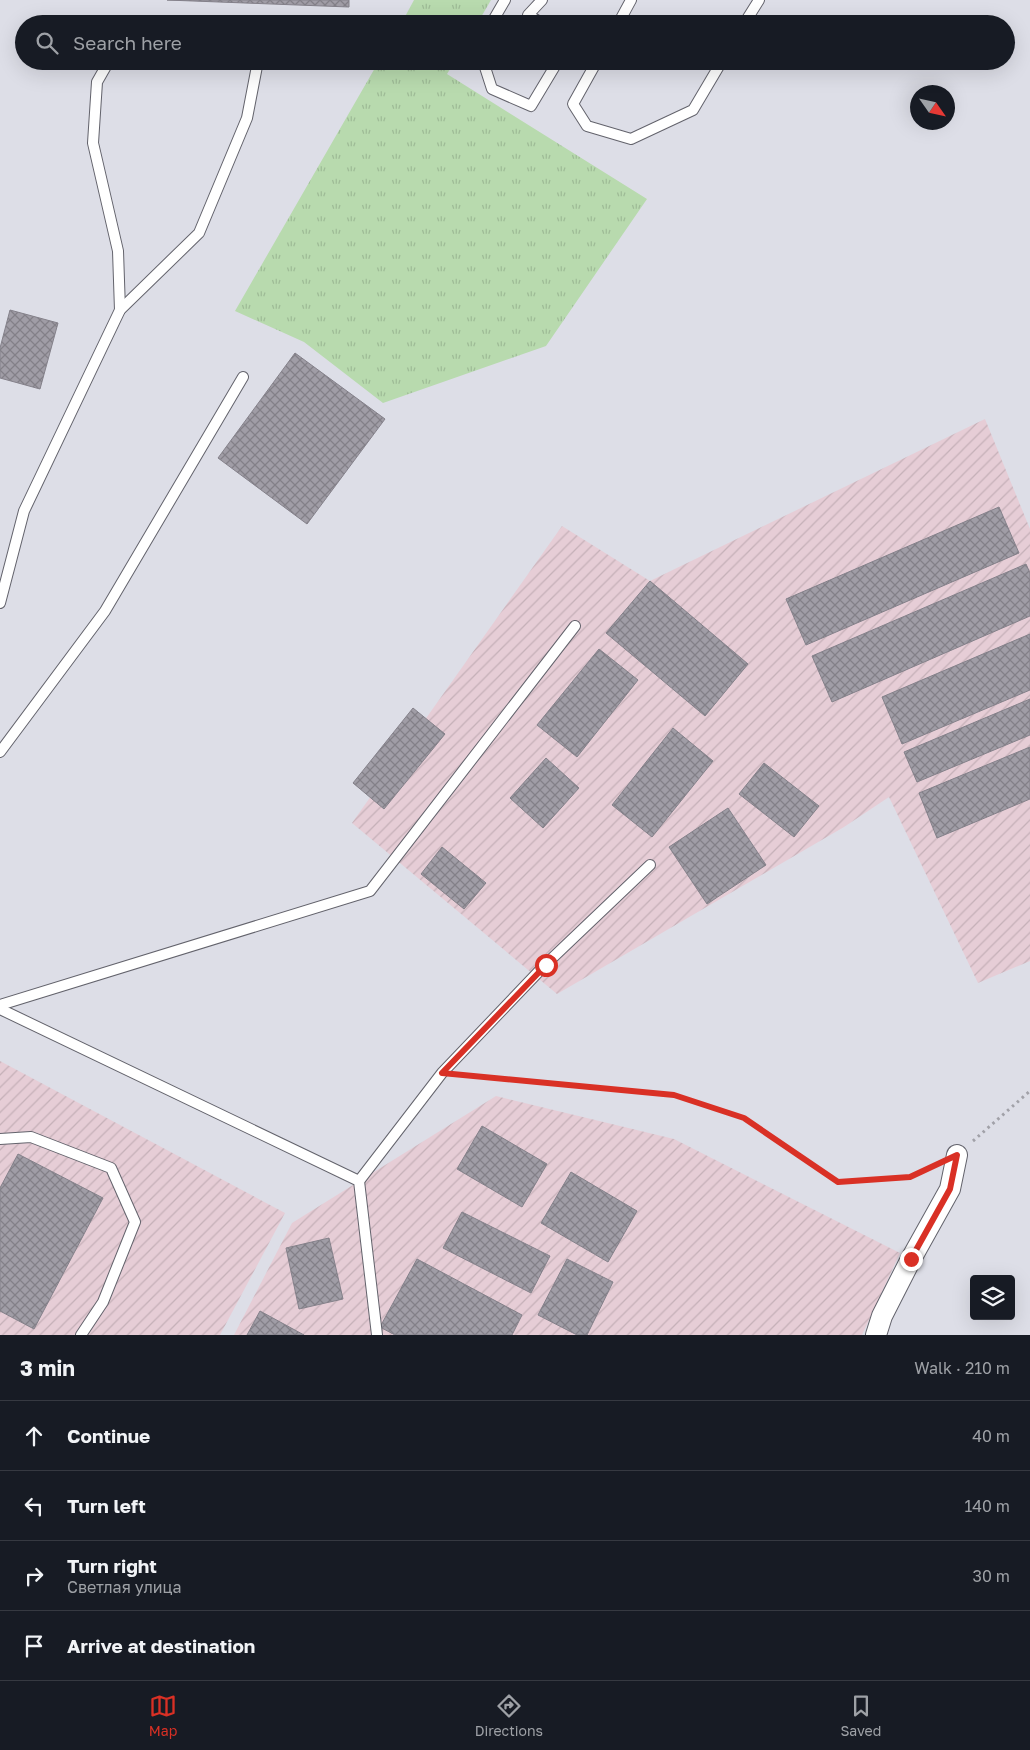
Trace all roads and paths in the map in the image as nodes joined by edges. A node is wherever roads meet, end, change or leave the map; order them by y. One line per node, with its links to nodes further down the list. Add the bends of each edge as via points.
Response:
1 (505, 0): 5 (lane)
2 (542, 0): 6 (lane)
3 (631, 0): 7 (lane)
4 (758, 0): 8 (lane)
5 (496, 15)
6 (528, 15)
7 (623, 15)
8 (749, 15)
9 (104, 70): 15 (lane, via 97,82 93,144 118,251)
10 (256, 70): 15 (lane, via 247,118 199,233)
11 (486, 70): 12 (lane, via 492,89 531,106)
12 (553, 70)
13 (592, 70): 14 (lane, via 573,104 586,126 631,139 693,110)
14 (717, 70)
15 (120, 310): 17 (lane, via 24,511)
16 (242, 377): 19 (lane, via 105,611)
17 (0, 603)
18 (575, 626): 21 (lane, via 370,891)
19 (0, 752)
20 (650, 865): 23 (lane, via 546,965)
21 (0, 1005)
22 (0, 1008): 27 (lane)
23 (442, 1073): 26 (path, via 674,1095 744,1118 838,1182 910,1177); 27 (lane)
24 (1030, 1091): 26 (path)
25 (0, 1139): 28 (lane, via 31,1137 111,1168 135,1222 103,1302)
26 (957, 1155): 30 (street, via 950,1189 882,1316)
27 (359, 1181): 29 (lane)
28 (81, 1335)
29 (377, 1335)
30 (876, 1335)

